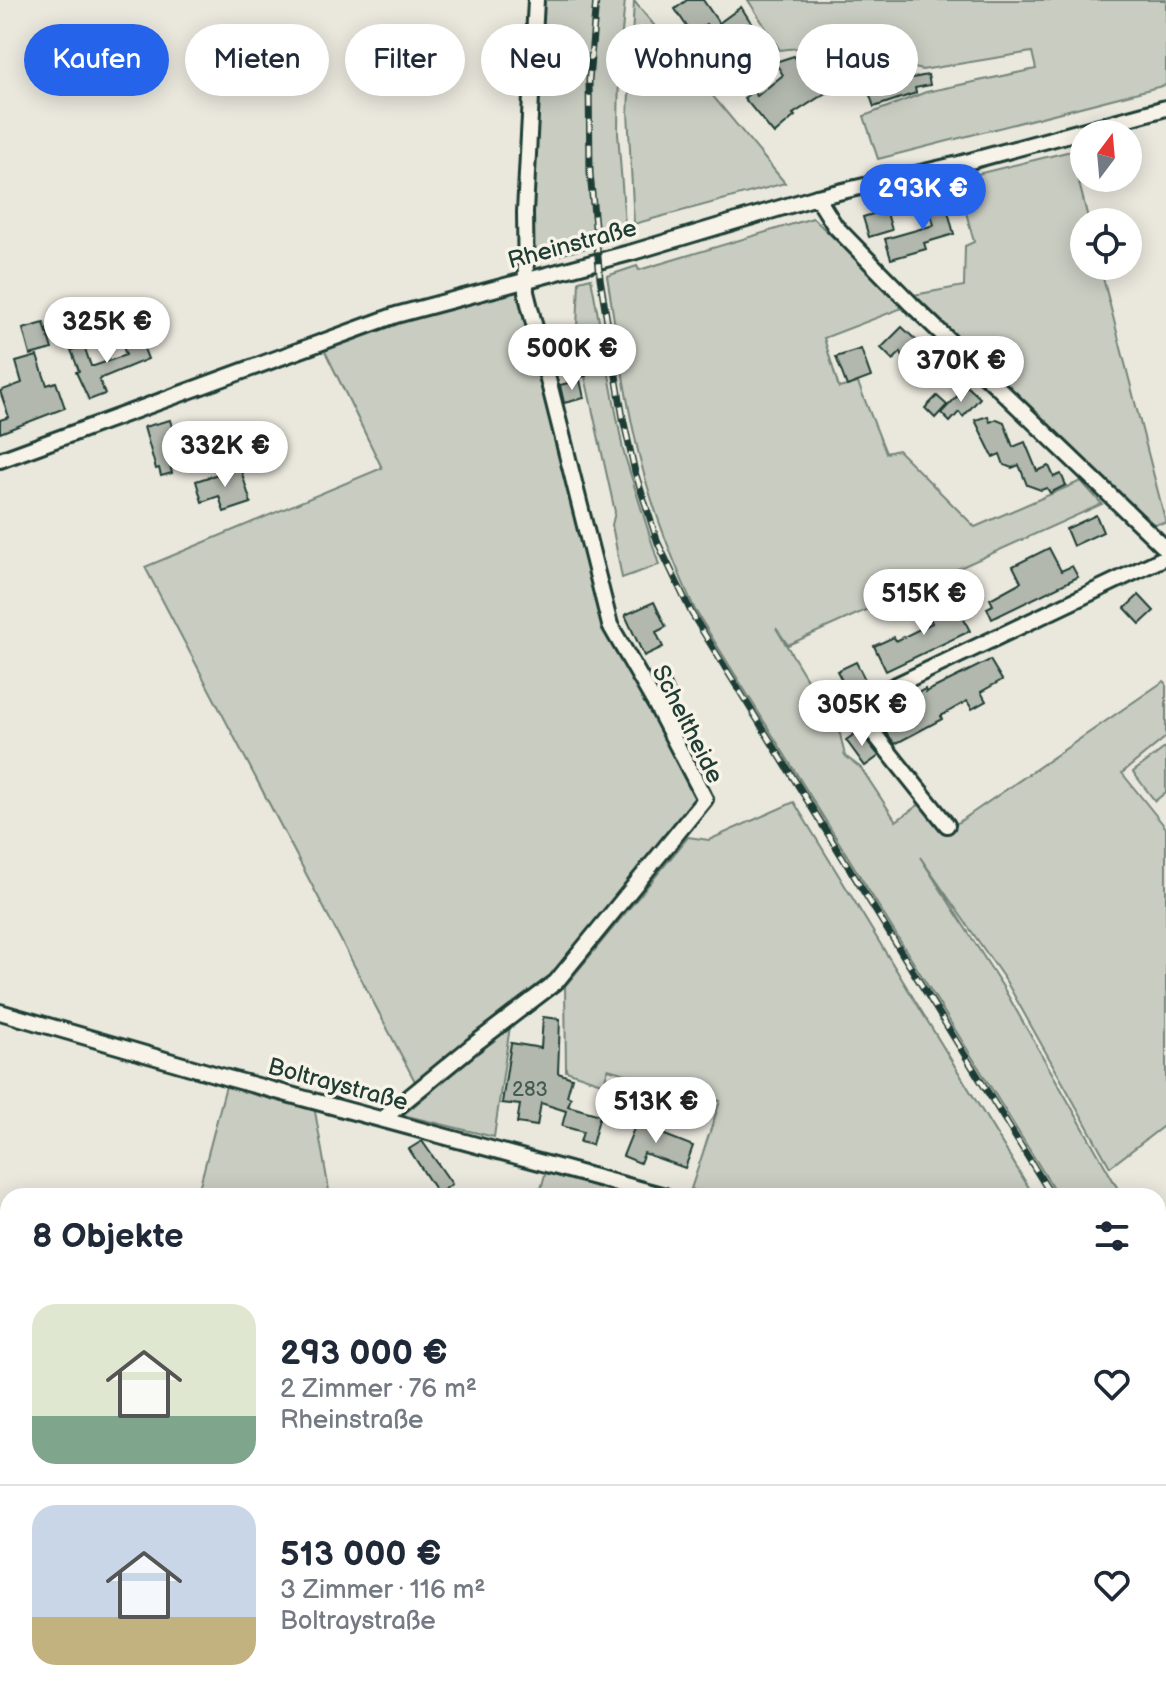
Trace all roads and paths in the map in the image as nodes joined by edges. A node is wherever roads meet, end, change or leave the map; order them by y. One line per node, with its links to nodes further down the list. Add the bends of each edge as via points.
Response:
1 (536, 0): 4 (street)
2 (1166, 108): 3 (street, Rheinstraße)
3 (817, 197): 4 (street, Rheinstraße); 6 (street, via 835,226 911,304)
4 (525, 279): 5 (street, Rheinstraße, via 358,328); 10 (street, Scheltheide, via 610,625 705,799 556,982)
5 (0, 460)
6 (1166, 549)
7 (1166, 557): 8 (street, via 852,706)
8 (947, 825)
9 (0, 1012): 10 (street, Boltraystraße)
10 (384, 1118): 11 (street, Boltraystraße)
11 (636, 1188)

